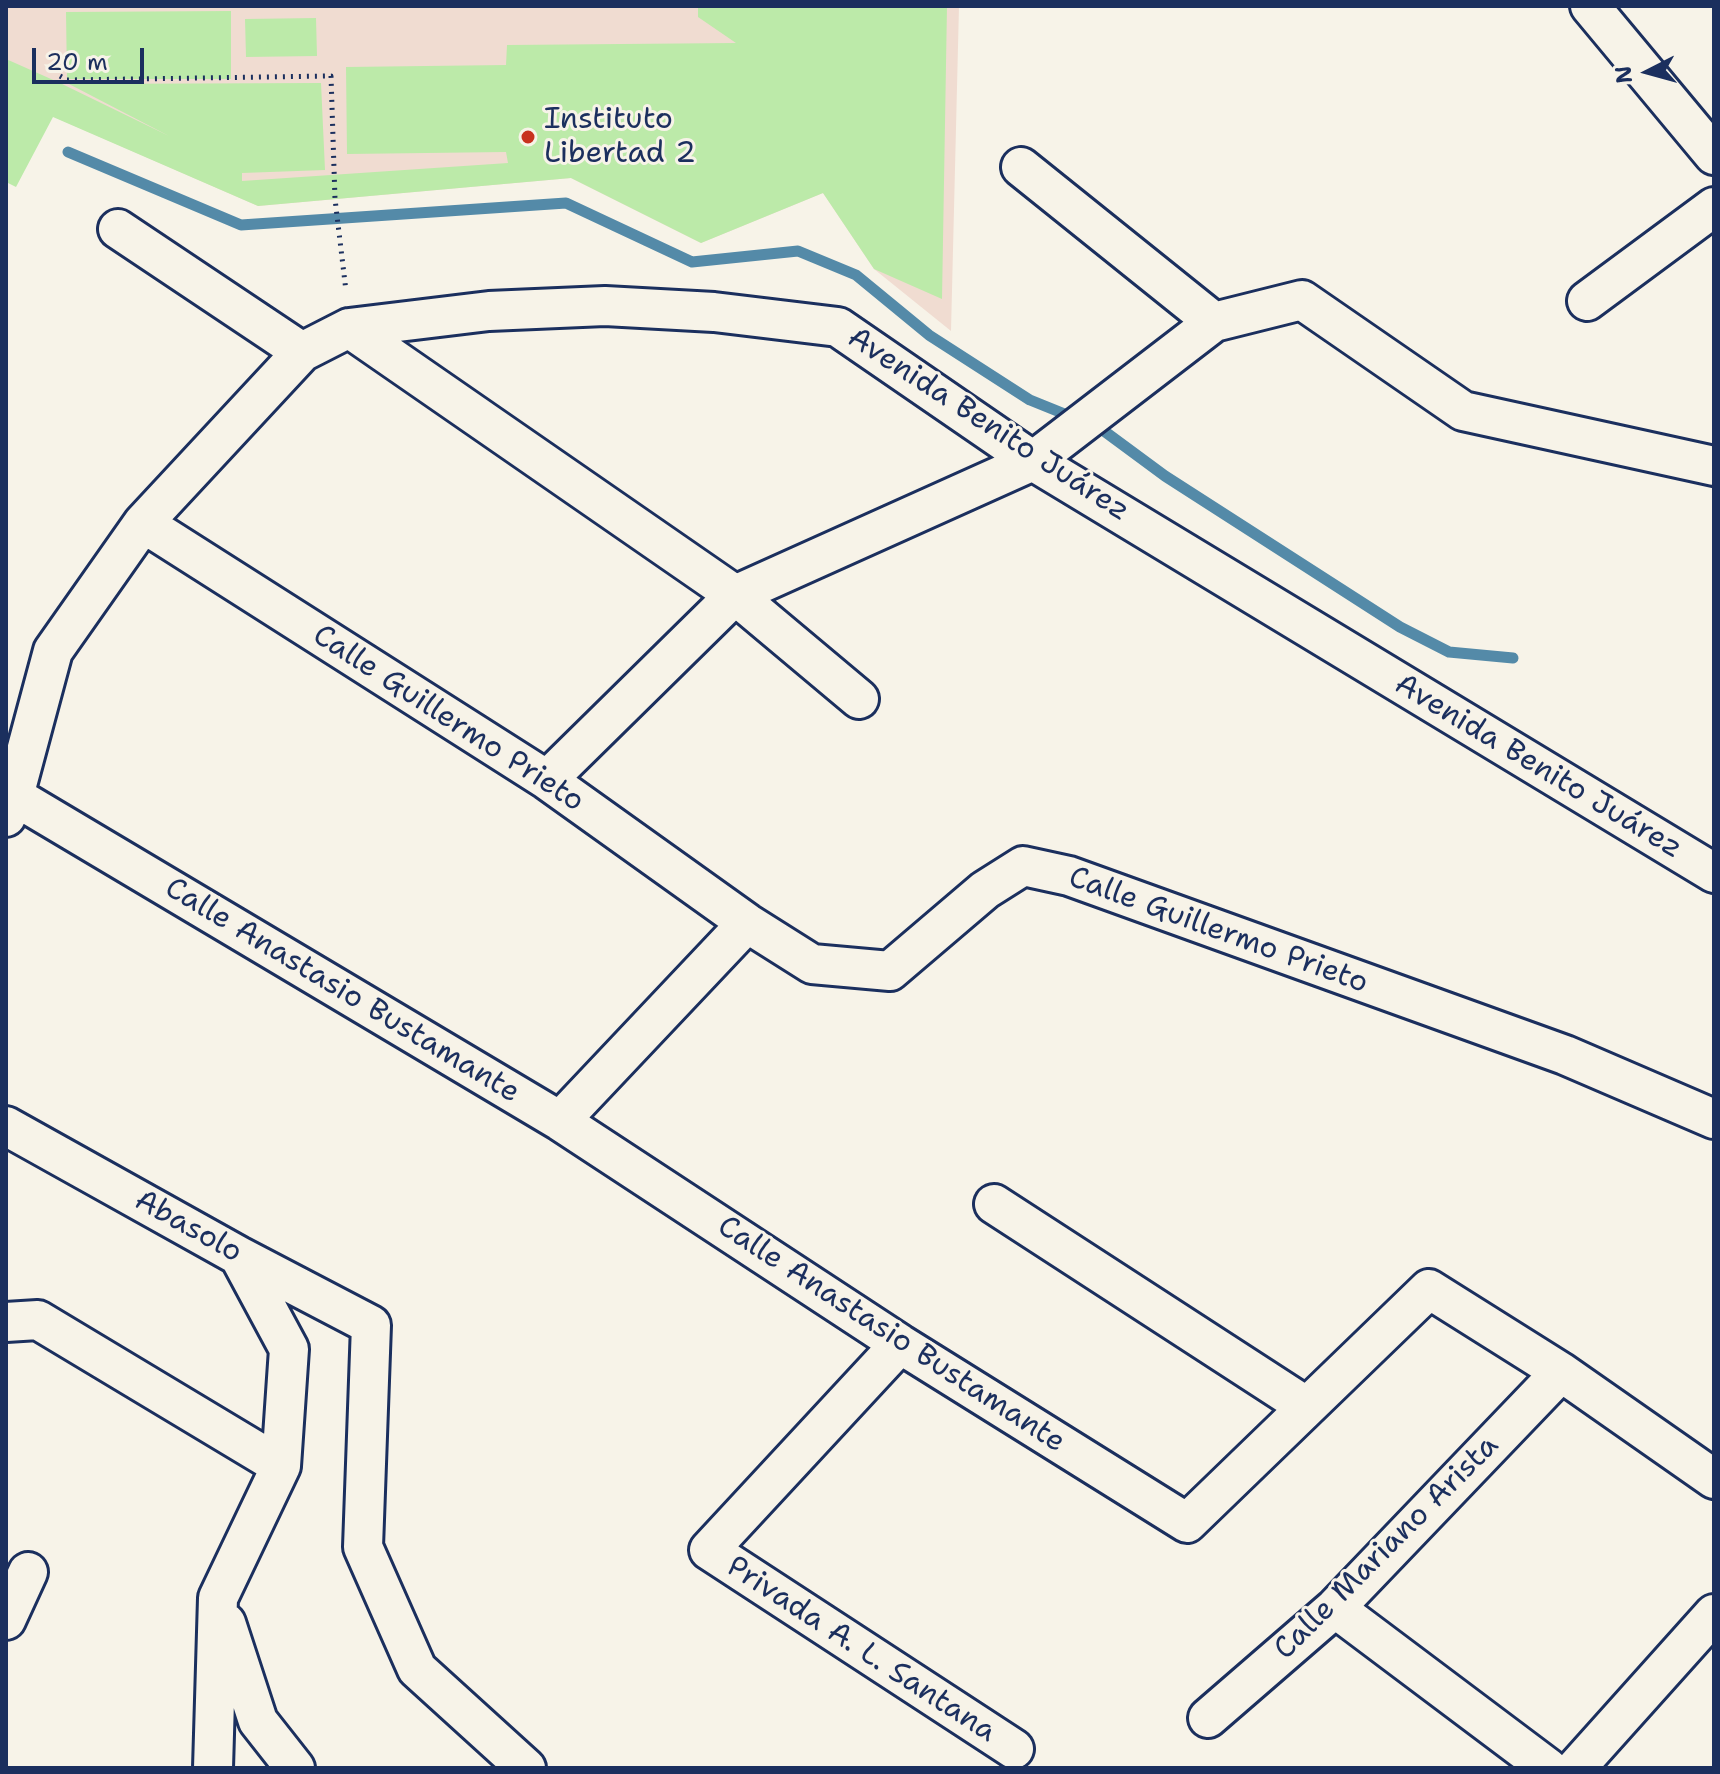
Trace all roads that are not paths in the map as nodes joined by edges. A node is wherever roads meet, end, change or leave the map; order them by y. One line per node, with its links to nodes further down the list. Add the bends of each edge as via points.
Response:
1 (1590, 6): 2 (street)
2 (1714, 155)
3 (1021, 167): 7 (street)
4 (1714, 207): 6 (street)
5 (118, 229): 9 (street)
6 (1587, 301)
7 (1214, 322): 10 (street); 11 (street, via 1302,300 1463,411)
8 (349, 328): 9 (street, Avenida Benito Juárez); 10 (street, Avenida Benito Juárez, via 489,311 605,306 838,327); 13 (street)
9 (302, 352): 12 (street, Avenida Benito Juárez)
10 (1033, 461): 13 (street); 17 (street, Avenida Benito Juárez)
11 (1714, 466)
12 (143, 523): 15 (street, Calle Guillermo Prieto); 16 (street, Avenida Benito Juárez, via 53,651)
13 (735, 595): 14 (street); 15 (street)
14 (859, 699)
15 (547, 780): 18 (street, Calle Guillermo Prieto)
16 (10, 806): 20 (street, Calle Anastasio Bustamante)
17 (1714, 873)
18 (747, 923): 19 (street, Calle Guillermo Prieto, via 812,964 890,971 985,890 1023,866 1069,876 1565,1055); 20 (street)
19 (1714, 1119)
20 (560, 1121): 25 (street, Calle Anastasio Bustamante)
21 (6, 1126): 23 (street, Abasolo)
22 (994, 1204): 27 (street)
23 (239, 1256): 28 (street, via 289,1349); 39 (street, Abasolo, via 371,1325 363,1547 417,1669)
24 (6, 1322): 28 (street, via 38,1320)
25 (900, 1344): 27 (street, Calle Anastasio Bustamante, via 1187,1523); 36 (street, Privada A. L. Santana, via 709,1550)
26 (1561, 1372): 27 (street, Calle Anastasio Bustamante, via 1429,1289); 29 (street, Calle Anastasio Bustamante); 32 (street, Calle Mariano Arista)
27 (1307, 1407)
28 (281, 1466): 31 (street)
29 (1714, 1479)
30 (28, 1572): 34 (street)
31 (218, 1598): 37 (street); 38 (street, via 258,1721)
32 (1335, 1608): 35 (street, Calle Mariano Arista); 40 (street)
33 (1714, 1614): 41 (street)
34 (6, 1620)
35 (1208, 1718)
36 (1014, 1749)
37 (213, 1768)
38 (295, 1768)
39 (526, 1768)
40 (1548, 1768)
41 (1576, 1768)

